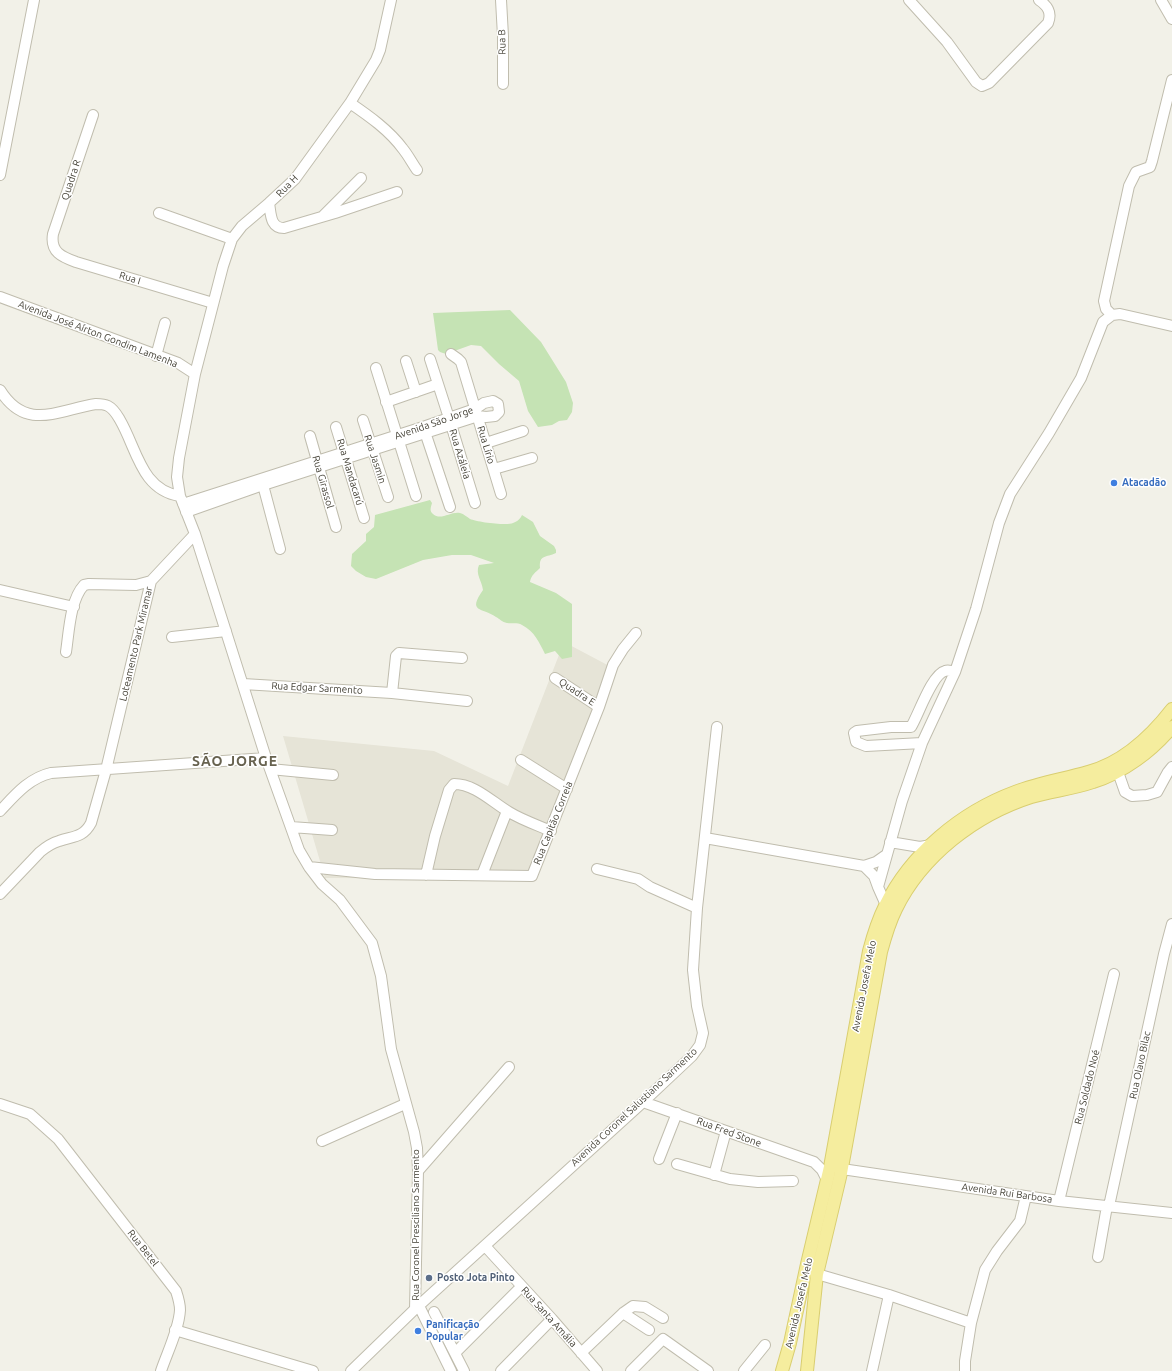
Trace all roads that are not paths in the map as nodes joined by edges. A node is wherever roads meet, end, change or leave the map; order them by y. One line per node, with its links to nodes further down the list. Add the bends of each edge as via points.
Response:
1 (34, 0): 13 (street)
2 (391, 0): 10 (street, Rua H, via 380,50)
3 (501, 0): 9 (street, Rua B)
4 (909, 0): 5 (street, via 980,85 990,83 1048,23 1049,11)
5 (1039, 0)
6 (1162, 0): 7 (street)
7 (1172, 19)
8 (1172, 80): 23 (street, via 1150,167 1136,172 1129,186 1104,301 1106,309)
9 (503, 84)
10 (350, 103): 12 (street, via 391,135); 16 (street, Rua H, via 295,179)
11 (93, 115): 20 (street, Quadra R, via 53,234)
12 (417, 170)
13 (0, 176)
14 (361, 178): 18 (street)
15 (396, 192): 18 (street)
16 (269, 204): 18 (street, via 272,221 277,227 284,228); 19 (street, Rua H, via 242,226)
17 (159, 213): 19 (street)
18 (321, 218)
19 (232, 239): 22 (street, Rua H)
20 (53, 245): 22 (street, Rua I, via 57,253 76,262)
21 (0, 297): 27 (street, Avenida José Aírton Gondim Lamenha)
22 (213, 303): 31 (street, Rua H)
23 (1112, 315): 25 (street, via 1120,314); 71 (street, via 1103,322 1081,378 1010,494)
24 (165, 323): 27 (street)
25 (1172, 326)
26 (451, 354): 36 (street, Rua Lírio, via 461,362)
27 (156, 356): 31 (street, Avenida José Aírton Gondim Lamenha, via 178,363)
28 (430, 359): 32 (street, Rua Azáleia)
29 (406, 361): 34 (street)
30 (376, 368): 35 (street)
31 (195, 374): 50 (street, Rua Coronel Presciliano Sarmento)
32 (438, 384): 34 (street); 38 (street, Rua Azáleia)
33 (0, 390): 52 (street, via 6,401 17,409 36,416 48,416 96,404 109,406 126,430 140,465)
34 (416, 392): 35 (street)
35 (386, 402): 43 (street)
36 (476, 413): 38 (street, Avenida São Jorge); 44 (street, Rua Lírio)
37 (363, 420): 45 (street, Rua Jasmin)
38 (451, 422): 40 (street, Avenida São Jorge); 57 (street, Rua Azáleia)
39 (336, 427): 46 (street, Rua Mandacarú)
40 (425, 430): 43 (street, Avenida São Jorge); 58 (street)
41 (523, 431): 44 (street)
42 (310, 436): 48 (street, Rua Girassol)
43 (398, 439): 45 (street, Avenida São Jorge); 54 (street)
44 (486, 443): 49 (street, Rua Lírio)
45 (371, 447): 46 (street, Avenida São Jorge); 55 (street, Rua Jasmin)
46 (344, 455): 48 (street, Avenida São Jorge); 59 (street, Rua Mandacarú)
47 (532, 458): 49 (street)
48 (318, 464): 51 (street, Avenida São Jorge); 60 (street, Rua Girassol)
49 (494, 469): 53 (street, Rua Lírio)
50 (177, 477): 52 (street, via 171,483); 56 (street, Rua Coronel Presciliano Sarmento)
51 (259, 484): 56 (street, Avenida São Jorge); 62 (street)
52 (159, 486): 56 (street); 56 (street, via 168,497)
53 (501, 494)
54 (416, 496)
55 (388, 497)
56 (183, 502): 61 (street, Rua Coronel Presciliano Sarmento)
57 (475, 503)
58 (450, 507)
59 (364, 518)
60 (336, 527)
61 (195, 534): 63 (street, Loteamento Park Miramar); 66 (street, Rua Coronel Presciliano Sarmento)
62 (280, 549)
63 (151, 581): 65 (street, via 136,585 84,585 78,593); 85 (street, Loteamento Park Miramar)
64 (0, 590): 65 (street)
65 (74, 607): 69 (street)
66 (226, 631): 68 (street); 73 (street, Rua Coronel Presciliano Sarmento)
67 (636, 633): 76 (street, Rua Capitão Correia, via 616,658)
68 (172, 637)
69 (66, 652)
70 (462, 658): 74 (street, via 399,653 396,656)
71 (955, 672): 80 (street); 80 (street, via 947,671 940,674 925,696 911,727 881,727 854,733 856,742 866,746)
72 (555, 678): 76 (street, Quadra E)
73 (243, 684): 74 (street, Rua Edgar Sarmento); 81 (street, Rua Coronel Presciliano Sarmento)
74 (392, 693): 75 (street, Rua Edgar Sarmento)
75 (468, 701)
76 (599, 707): 88 (street, Rua Capitão Correia)
77 (1172, 709): 96 (main road, Avenida Josefa Melo, via 1136,747 1110,763 1090,772 1014,792 986,804 964,817)
78 (717, 727): 94 (street, Avenida Coronel Salustiano Sarmento)
79 (1172, 727): 86 (main road, Avenida Josefa Melo, via 1165,736)
80 (922, 743): 95 (street)
81 (266, 758): 84 (street, Rua Coronel Presciliano Sarmento); 85 (street)
82 (521, 760): 88 (street)
83 (1172, 766): 86 (street, via 1157,792 1147,795 1132,796 1125,792)
84 (270, 769): 87 (street); 91 (street, Rua Coronel Presciliano Sarmento)
85 (106, 770): 89 (street, via 41,775 31,781); 104 (street, Loteamento Park Miramar, via 87,830 48,846)
86 (1118, 772): 120 (main road, Avenida Josefa Melo, via 1094,782 1032,797 997,811 951,840 932,858 906,891 888,927 881,952)
87 (333, 775)
88 (567, 789): 93 (street, Rua Capitão Correia)
89 (0, 811)
90 (507, 811): 93 (street); 101 (street); 102 (street, via 481,793 454,784 449,790)
91 (291, 826): 92 (street); 99 (street, Rua Coronel Presciliano Sarmento, via 299,850)
92 (332, 830)
93 (551, 831): 101 (street, Rua Capitão Correia, via 532,876)
94 (705, 838): 98 (street); 106 (street, Avenida Coronel Salustiano Sarmento)
95 (890, 842): 96 (street, via 920,847); 97 (street)
96 (931, 845): 105 (main road, Avenida Josefa Melo, via 908,870)
97 (886, 855): 98 (street); 103 (street)
98 (864, 866): 103 (street, via 874,876)
99 (309, 867): 102 (street, Rua Capitão Correia); 112 (street, Rua Coronel Presciliano Sarmento, via 322,884 340,900 372,943 380,976 391,1049)
100 (597, 869): 106 (street, via 638,879)
101 (482, 875): 102 (street, Rua Capitão Correia)
102 (426, 876)
103 (878, 887): 105 (street)
104 (0, 894)
105 (886, 905): 116 (main road, Avenida Josefa Melo, via 869,951)
106 (697, 908): 110 (street, Avenida Coronel Salustiano Sarmento, via 693,970 702,1039 697,1050)
107 (1172, 924): 127 (street, Rua Olavo Bilac)
108 (1114, 974): 126 (street, Rua Soldado Noé)
109 (509, 1067): 121 (street)
110 (643, 1102): 113 (street, Rua Fred Stone); 129 (street, Avenida Coronel Salustiano Sarmento)
111 (0, 1104): 139 (street, Rua Betel, via 30,1114 58,1139 176,1292 180,1310)
112 (405, 1104): 115 (street); 121 (street, Rua Coronel Presciliano Sarmento, via 415,1140)
113 (677, 1113): 114 (street, Rua Fred Stone); 117 (street)
114 (726, 1131): 118 (street, Rua Fred Stone); 122 (street)
115 (322, 1141)
116 (832, 1155): 118 (street); 123 (main road, Avenida Josefa Melo)
117 (659, 1159)
118 (814, 1162): 123 (street)
119 (677, 1164): 122 (street)
120 (842, 1169): 125 (street, Avenida Rui Barbosa); 131 (main road, Avenida Josefa Melo)
121 (418, 1171): 134 (street, Rua Coronel Presciliano Sarmento)
122 (714, 1175): 124 (street, via 746,1181)
123 (827, 1180): 153 (main road, Avenida Josefa Melo)
124 (793, 1181)
125 (1026, 1196): 126 (street, Avenida Rui Barbosa); 138 (street, via 1020,1221 985,1270)
126 (1059, 1201): 127 (street, Avenida Rui Barbosa)
127 (1108, 1206): 128 (street, Avenida Rui Barbosa); 130 (street, Rua Olavo Bilac)
128 (1172, 1213)
129 (485, 1246): 132 (street, Rua Santa Amália); 134 (street, Avenida Coronel Salustiano Sarmento)
130 (1098, 1257)
131 (817, 1274): 133 (street); 154 (main road, Avenida Josefa Melo)
132 (521, 1287): 137 (street, Rua Santa Amália); 141 (street)
133 (889, 1295): 138 (street); 155 (street)
134 (417, 1307): 145 (street, Avenida Coronel Salustiano Sarmento); 146 (street)
135 (434, 1312): 141 (street)
136 (623, 1313): 136 (street, via 647,1328 660,1316 645,1307 637,1306 630,1307); 142 (street)
137 (552, 1319): 142 (street, Rua Santa Amália); 148 (street)
138 (971, 1323): 156 (street)
139 (175, 1330): 143 (street, Rua Betel); 144 (street)
140 (765, 1345): 152 (street)
141 (455, 1353): 147 (street)
142 (581, 1353): 149 (street, Rua Santa Amália)
143 (161, 1371)
144 (313, 1371)
145 (351, 1371)
146 (452, 1371)
147 (464, 1371)
148 (501, 1371)
149 (597, 1371)
150 (631, 1371): 151 (street, via 663,1339)
151 (708, 1371)
152 (744, 1371)
153 (782, 1371)
154 (807, 1371)
155 (872, 1371)
156 (965, 1371)

